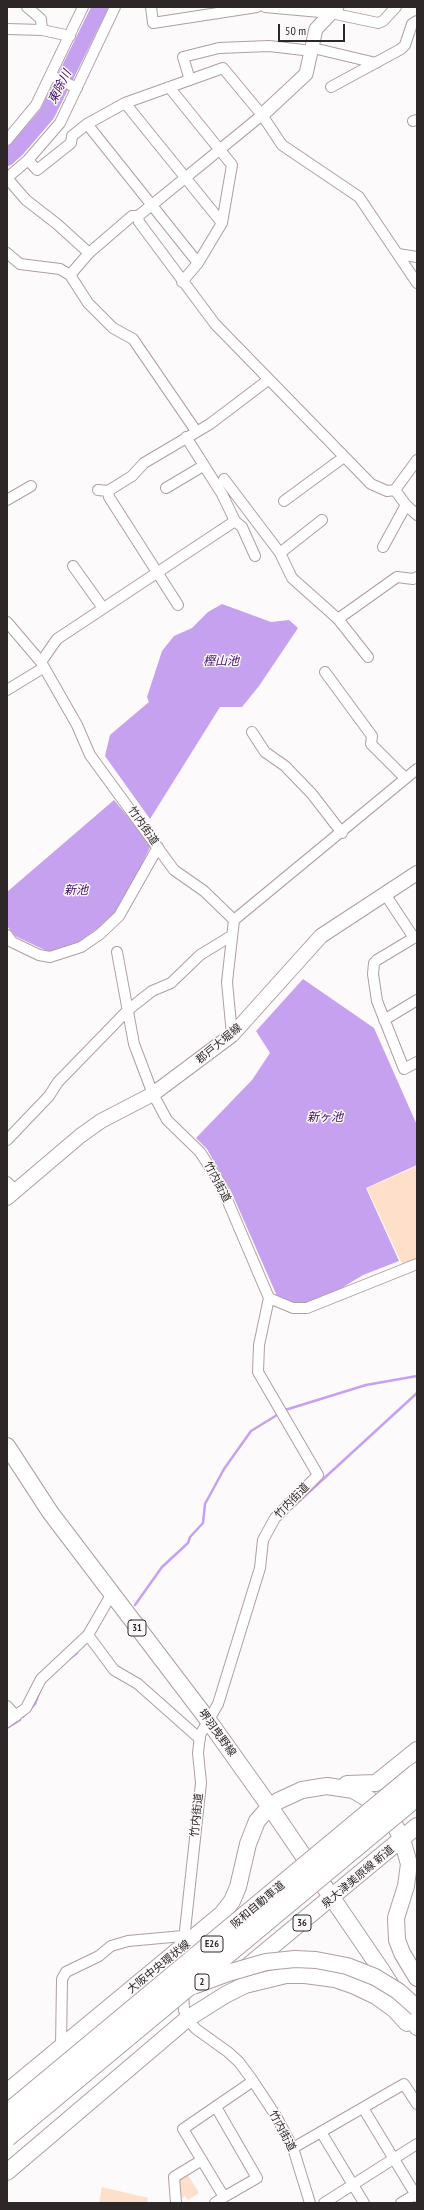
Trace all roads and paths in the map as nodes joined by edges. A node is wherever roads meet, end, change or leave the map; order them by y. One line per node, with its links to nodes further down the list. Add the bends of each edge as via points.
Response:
1 (27, 7): 11 (street, via 41,19)
2 (83, 7): 12 (street)
3 (115, 7): 17 (street)
4 (151, 7): 5 (street, via 153,23)
5 (257, 7)
6 (265, 7): 8 (street)
7 (396, 7): 8 (street, via 378,23)
8 (334, 10): 13 (street, via 316,29)
9 (417, 21): 14 (street, via 412,24 405,45)
10 (7, 29): 11 (street)
11 (42, 30): 12 (street)
12 (70, 36): 15 (street)
13 (312, 50): 14 (street); 16 (street, via 269,46 219,48 183,57); 21 (street, via 306,74)
14 (376, 63): 19 (street)
15 (54, 77): 17 (street); 23 (street, via 36,106)
16 (190, 80): 18 (street); 21 (street, via 223,68)
17 (75, 87): 25 (street, via 60,123)
18 (169, 87): 20 (street); 24 (street)
19 (331, 87)
20 (125, 103): 22 (street); 26 (street)
21 (262, 115): 24 (street); 33 (street, via 282,145 360,197)
22 (87, 124): 25 (street, via 72,136 71,143 37,170); 28 (street)
23 (7, 140)
24 (220, 150): 26 (street); 30 (street, via 232,165)
25 (28, 160): 27 (street)
26 (187, 177): 28 (street); 30 (street)
27 (7, 178): 32 (street, via 26,200)
28 (152, 205): 29 (street); 35 (street)
29 (138, 216): 32 (street, via 132,216); 37 (street, via 139,222)
30 (222, 223): 35 (street)
31 (7, 253): 36 (street, via 20,264 60,269)
32 (89, 253): 36 (street)
33 (398, 254): 34 (street); 38 (street)
34 (417, 257)
35 (198, 263): 37 (street)
36 (70, 275): 40 (street, via 88,303 113,328 133,339)
37 (182, 282): 39 (street, via 215,324)
38 (417, 283)
39 (268, 380): 40 (street, via 210,424); 42 (street)
40 (196, 431): 41 (street)
41 (186, 437): 44 (street); 59 (street, via 144,463 132,476 103,490 110,497)
42 (344, 457): 48 (street, via 371,484 387,491); 50 (street)
43 (417, 460): 48 (street)
44 (203, 466): 47 (street); 54 (street, via 222,494)
45 (224, 479): 56 (street)
46 (31, 486): 49 (street)
47 (166, 488)
48 (394, 490): 51 (street)
49 (7, 500)
50 (284, 501)
51 (406, 505): 52 (street); 55 (street)
52 (417, 515)
53 (322, 520): 56 (street)
54 (235, 521): 57 (street, via 242,526); 59 (street)
55 (383, 547)
56 (280, 553): 63 (street, via 292,578)
57 (255, 556)
58 (73, 566): 62 (street)
59 (156, 572): 61 (street); 62 (street)
60 (417, 577): 63 (street, via 413,580 396,577)
61 (178, 605)
62 (103, 608): 66 (street, via 57,639)
63 (338, 619): 65 (street)
64 (7, 622): 66 (street, 竹内街道)
65 (368, 657)
66 (42, 665): 68 (street); 73 (street, 竹内街道, via 77,725 90,755)
67 (325, 672): 71 (street, via 372,736 371,744)
68 (7, 690)
69 (252, 732): 72 (street, via 265,752 285,766 312,794)
70 (417, 769): 71 (street)
71 (405, 778): 72 (street)
72 (342, 833): 76 (street)
73 (158, 847): 76 (street, 竹内街道, via 174,870 204,892); 77 (street, via 119,916 100,934 81,946 50,957 39,955 12,942)
74 (417, 873): 75 (main road, 郡戸大堀線)
75 (385, 894): 79 (street); 84 (main road, 郡戸大堀線, via 313,944)
76 (234, 920): 78 (street)
77 (7, 935)
78 (231, 936): 82 (street, via 200,955 171,983 152,991); 84 (street, via 227,982)
79 (415, 937): 83 (street, via 374,963 377,1001)
80 (117, 952): 82 (street, 竹内街道)
81 (417, 1000): 83 (street)
82 (128, 1010): 86 (street, 竹内街道, via 134,1044); 87 (street, via 58,1082 49,1096)
83 (384, 1020): 85 (street, via 404,1069)
84 (232, 1035): 86 (main road, 郡戸大堀線)
85 (417, 1062)
86 (153, 1094): 88 (main road, 郡戸大堀線, via 101,1121); 90 (street, 竹内街道, via 167,1120 200,1152 220,1183)
87 (7, 1140)
88 (10, 1190)
89 (417, 1264): 90 (street, via 307,1308 293,1308)
90 (269, 1298): 96 (street, 竹内街道, via 259,1345 258,1372 318,1476 275,1518 263,1540 260,1568 218,1704)
91 (7, 1446): 92 (main road, 堺羽曳野線 / 31, via 50,1512)
92 (111, 1595): 93 (street); 96 (main road, 堺羽曳野線 / 31)
93 (88, 1635): 95 (street, via 44,1676 29,1705); 98 (street, via 114,1670 138,1684)
94 (7, 1706): 95 (street)
95 (16, 1716): 97 (street)
96 (208, 1720): 98 (street, 竹内街道); 103 (main road, 堺羽曳野線 / 31)
97 (7, 1722)
98 (200, 1739): 107 (street, 竹内街道, via 198,1762 201,1783)
99 (417, 1750): 101 (main road, via 376,1783)
100 (417, 1773): 120 (highway, 阪和自動車道 / E26, bridge)
101 (327, 1786): 103 (main road, 大阪中央環状線, via 295,1792); 105 (main road, 大阪中央環状線, via 353,1790 369,1798 386,1813)
102 (417, 1796): 122 (highway, 阪和自動車道 / E26, bridge)
103 (270, 1807): 106 (main road, 堺羽曳野線); 107 (main road, 大阪中央環状線, via 257,1822 251,1835 232,1901 222,1914)
104 (417, 1826): 105 (main road, 泉大津美原線 新道 / 36)
105 (402, 1839): 106 (main road, 泉大津美原線 新道 / 36); 108 (main road, 大阪中央環状線, via 409,1871 396,1918 396,1933 402,1953)
106 (333, 1898): 110 (main road, 泉大津美原線 新道 / 36); 111 (main road, 堺羽曳野線)
107 (183, 1942): 110 (street, 竹内街道, via 183,2002); 113 (main road, 大阪中央環状線); 113 (street, via 128,1941 111,1946 99,1956 66,1972 62,1979)
108 (417, 1978)
109 (417, 2008): 116 (main road, 大阪中央環状線 / 2, bridge, via 375,1977 336,1963 295,1959 257,1965 201,1983 107,2026 70,2051)
110 (187, 2019): 112 (main road, 2, via 245,1985 277,1976 305,1975 335,1979 376,1996 400,2015); 114 (street, 竹内街道, via 196,2029 228,2052); 127 (main road, 2)
111 (417, 2026)
112 (417, 2036)
113 (61, 2047): 115 (main road, 大阪中央環状線)
114 (253, 2081): 118 (street); 124 (street, 竹内街道)
115 (7, 2092)
116 (7, 2103)
117 (417, 2104): 119 (street, via 404,2084)
118 (216, 2107): 126 (street, via 183,2129); 130 (street, via 257,2178)
119 (363, 2108): 121 (street); 125 (street)
120 (7, 2114)
121 (322, 2132): 124 (street); 128 (street)
122 (7, 2136)
123 (417, 2144): 125 (street)
124 (293, 2148): 133 (street, 竹内街道)
125 (394, 2158): 128 (street); 129 (street)
126 (202, 2160): 130 (street); 131 (street, via 174,2177)
127 (7, 2172)
128 (353, 2184): 134 (street); 135 (street)
129 (416, 2196): 136 (street)
130 (224, 2197): 132 (street)
131 (176, 2203)
132 (215, 2203)
133 (310, 2203)
134 (324, 2203)
135 (364, 2203)
136 (401, 2203)

